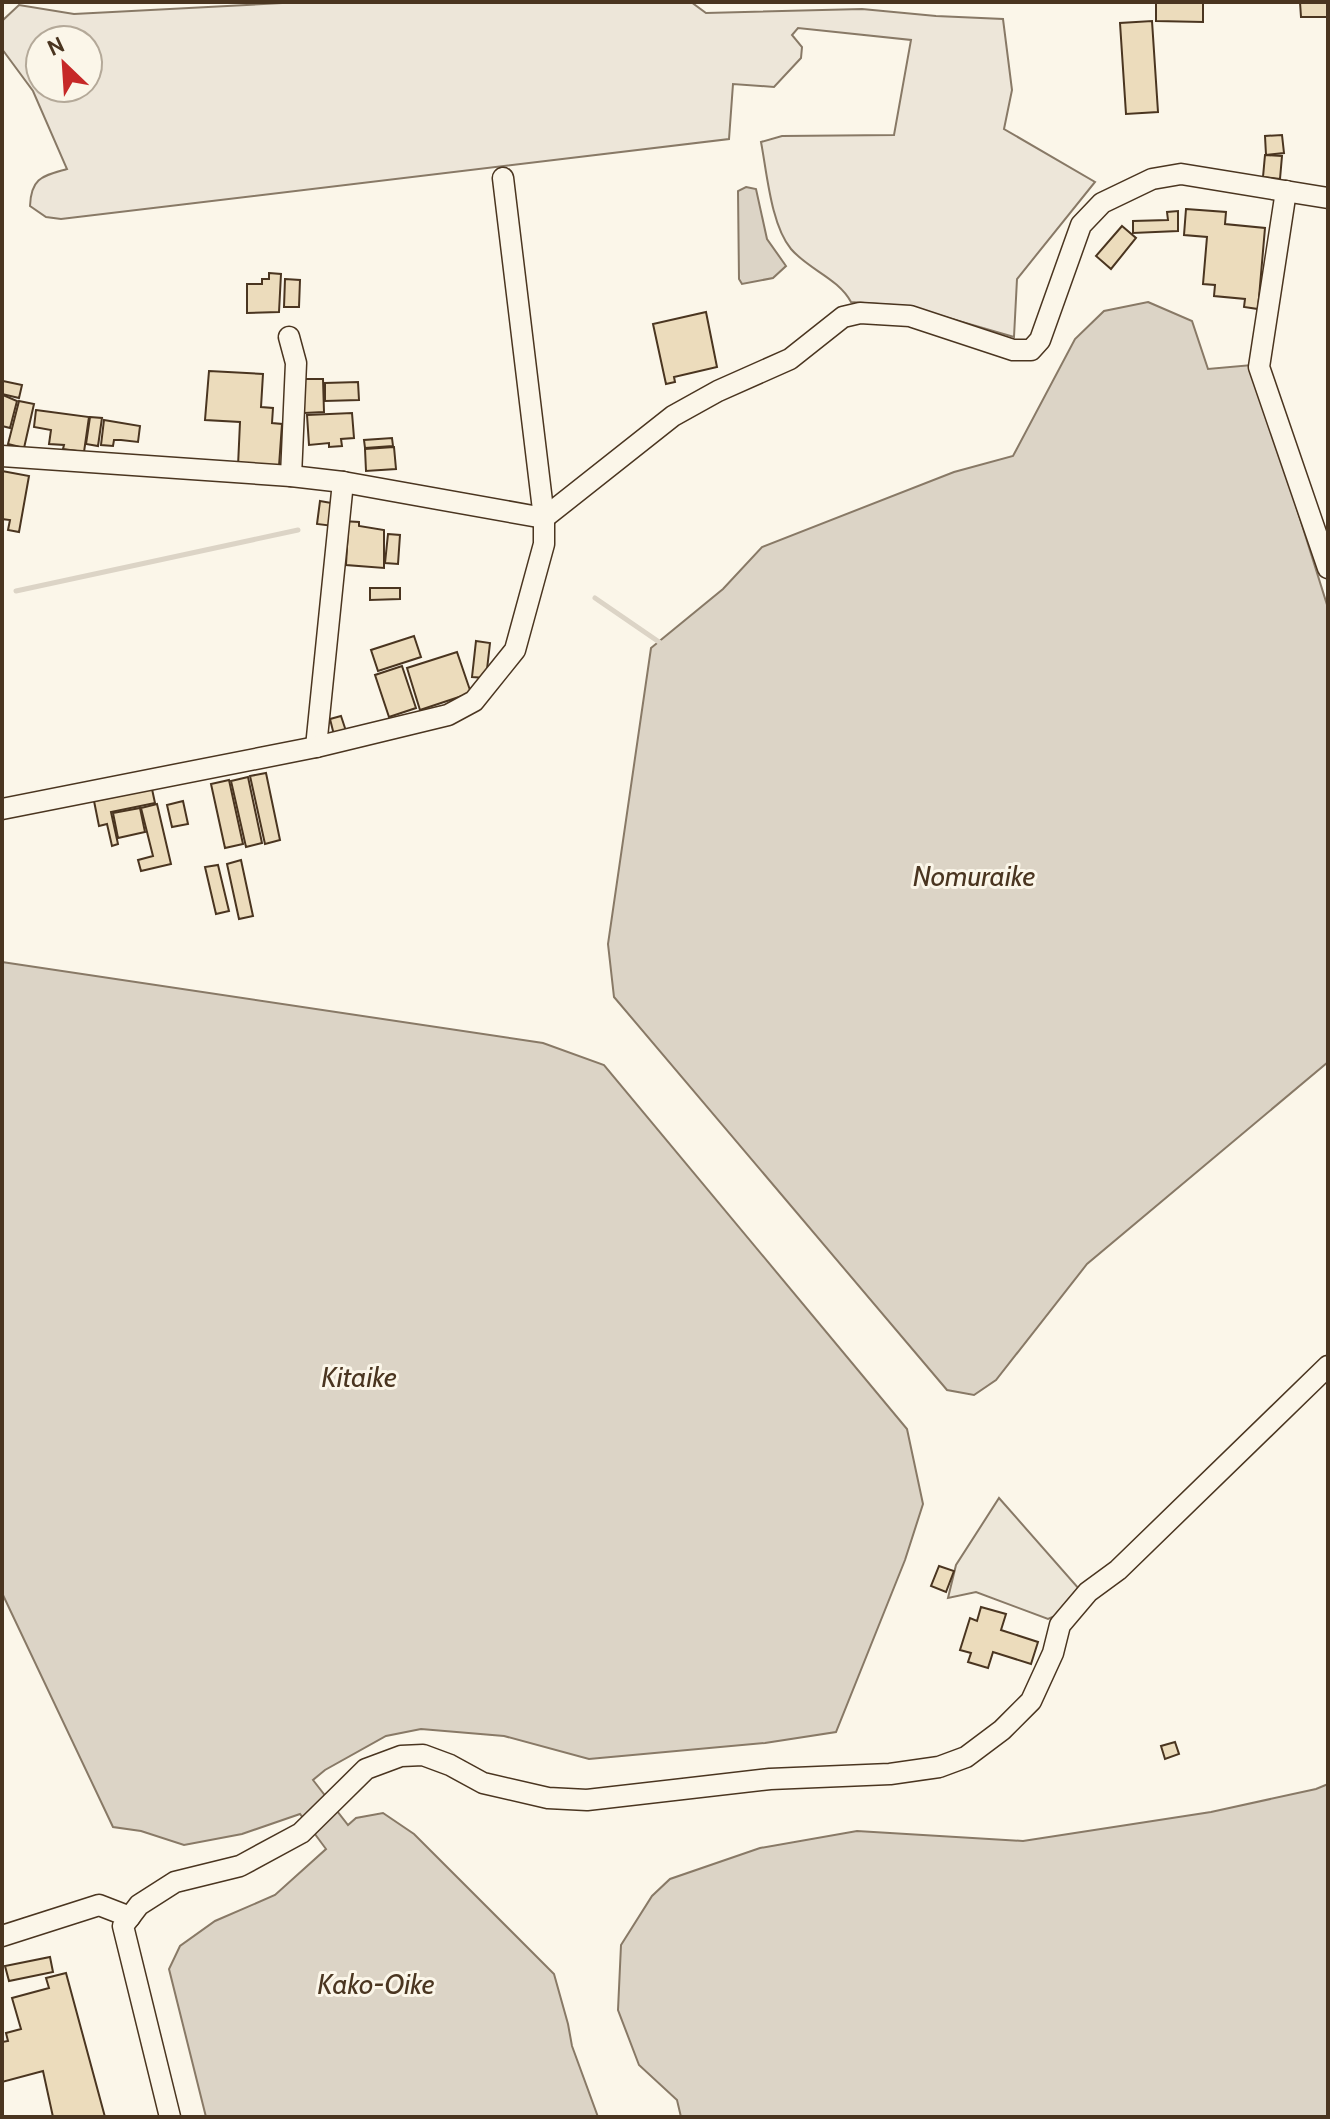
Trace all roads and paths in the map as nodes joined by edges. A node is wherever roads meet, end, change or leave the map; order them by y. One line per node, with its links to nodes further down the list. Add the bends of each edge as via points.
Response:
1 (503, 178): 8 (street)
2 (1286, 191): 3 (street); 8 (street, via 1181,174 1152,179 1102,203 1081,225 1040,340 1031,350 1013,350 910,316 843,317 790,359 673,416); 9 (street, via 1259,367)
3 (1328, 198)
4 (289, 337): 6 (street, via 296,363)
5 (2, 456): 6 (street)
6 (291, 476): 7 (street)
7 (343, 482): 8 (street); 10 (street)
8 (544, 518): 10 (street, via 544,544 515,650 474,701 448,715)
9 (1328, 568)
10 (316, 747): 11 (street)
11 (2, 809)
12 (1328, 1366): 13 (street, via 1118,1570 1088,1592 1060,1625 1031,1701 966,1757 890,1774 770,1779 587,1800 548,1798 483,1783 423,1755 401,1756 366,1769 301,1833 240,1866 175,1882)
13 (130, 1917): 14 (street, via 99,1905); 15 (street, via 123,1926)
14 (2, 1936)
15 (170, 2117)

